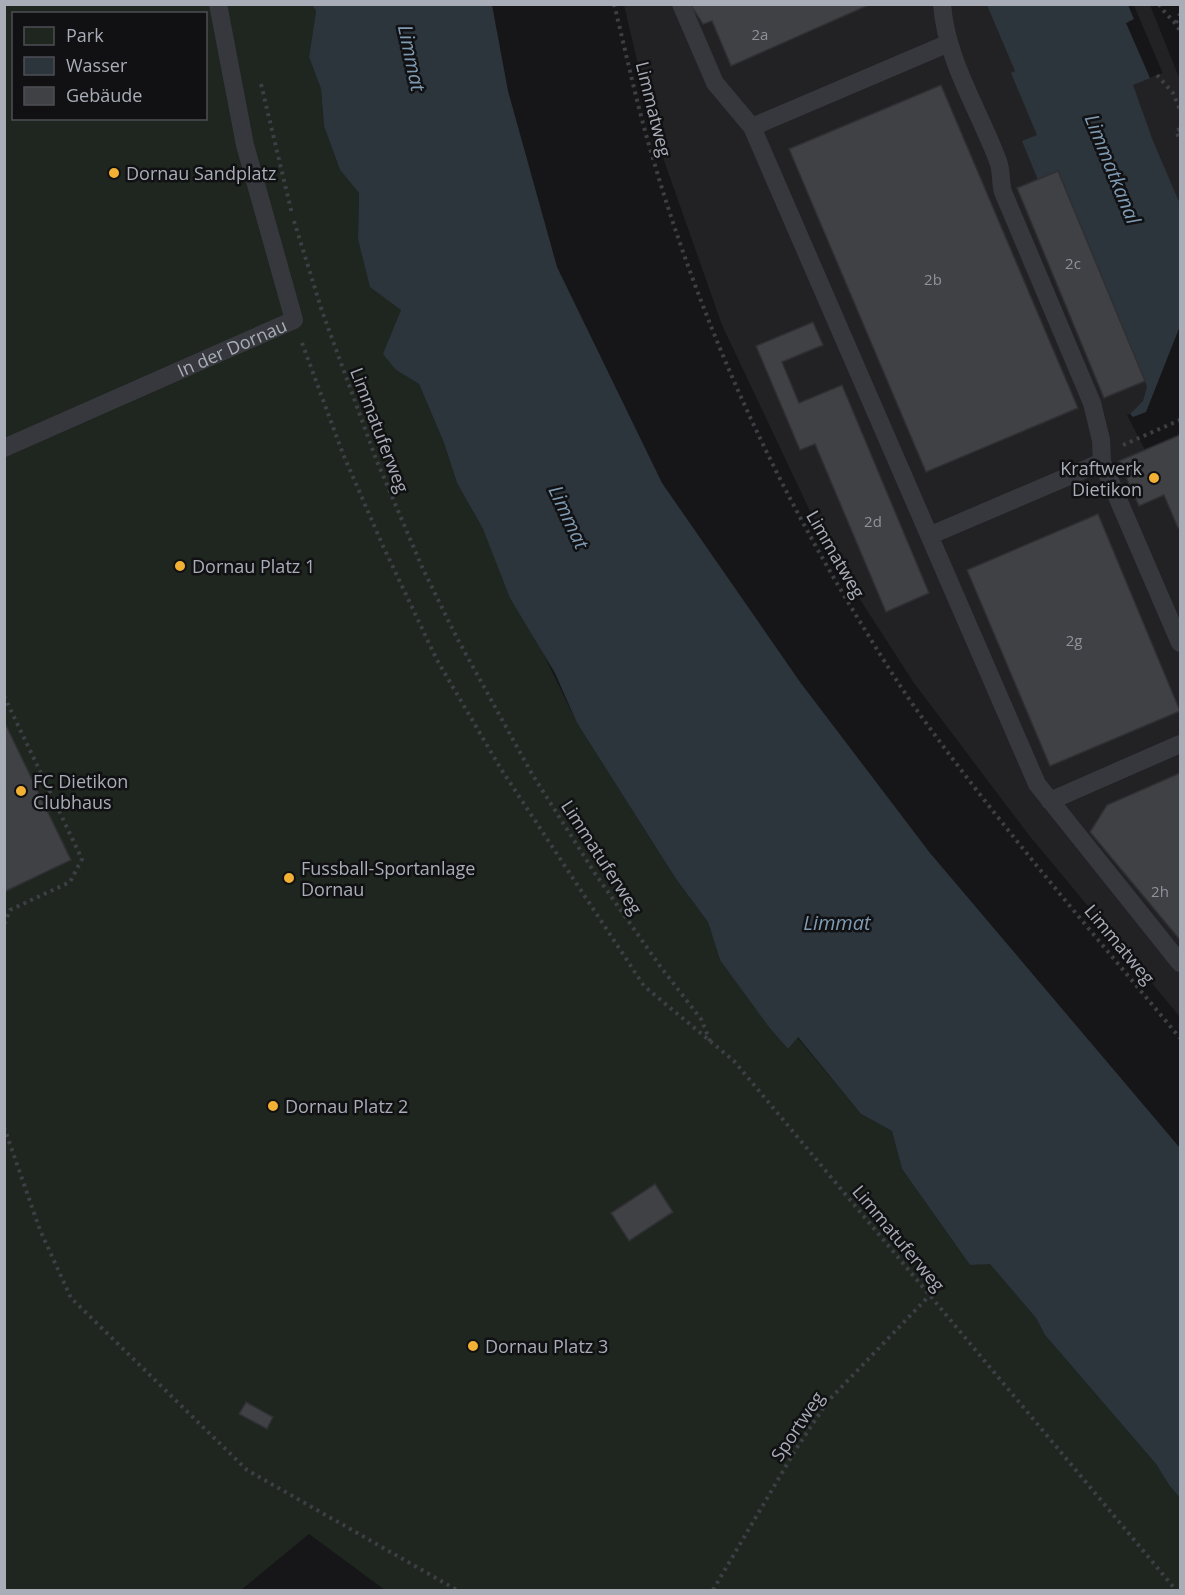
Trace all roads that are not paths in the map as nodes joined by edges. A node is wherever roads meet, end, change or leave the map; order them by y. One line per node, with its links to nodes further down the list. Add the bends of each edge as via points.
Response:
1 (218, 4): 6 (lane, In der Dornau, via 245,145 294,320)
2 (681, 4): 5 (lane, via 715,83)
3 (942, 4): 4 (lane)
4 (949, 43): 5 (lane); 7 (lane, via 998,160 1003,192 1092,403)
5 (752, 127): 8 (lane)
6 (4, 448)
7 (1102, 458): 8 (lane); 9 (lane)
8 (931, 535): 11 (lane, via 1032,774)
9 (1180, 643)
10 (1180, 744): 11 (lane)
11 (1050, 801): 12 (lane)
12 (1180, 963)

